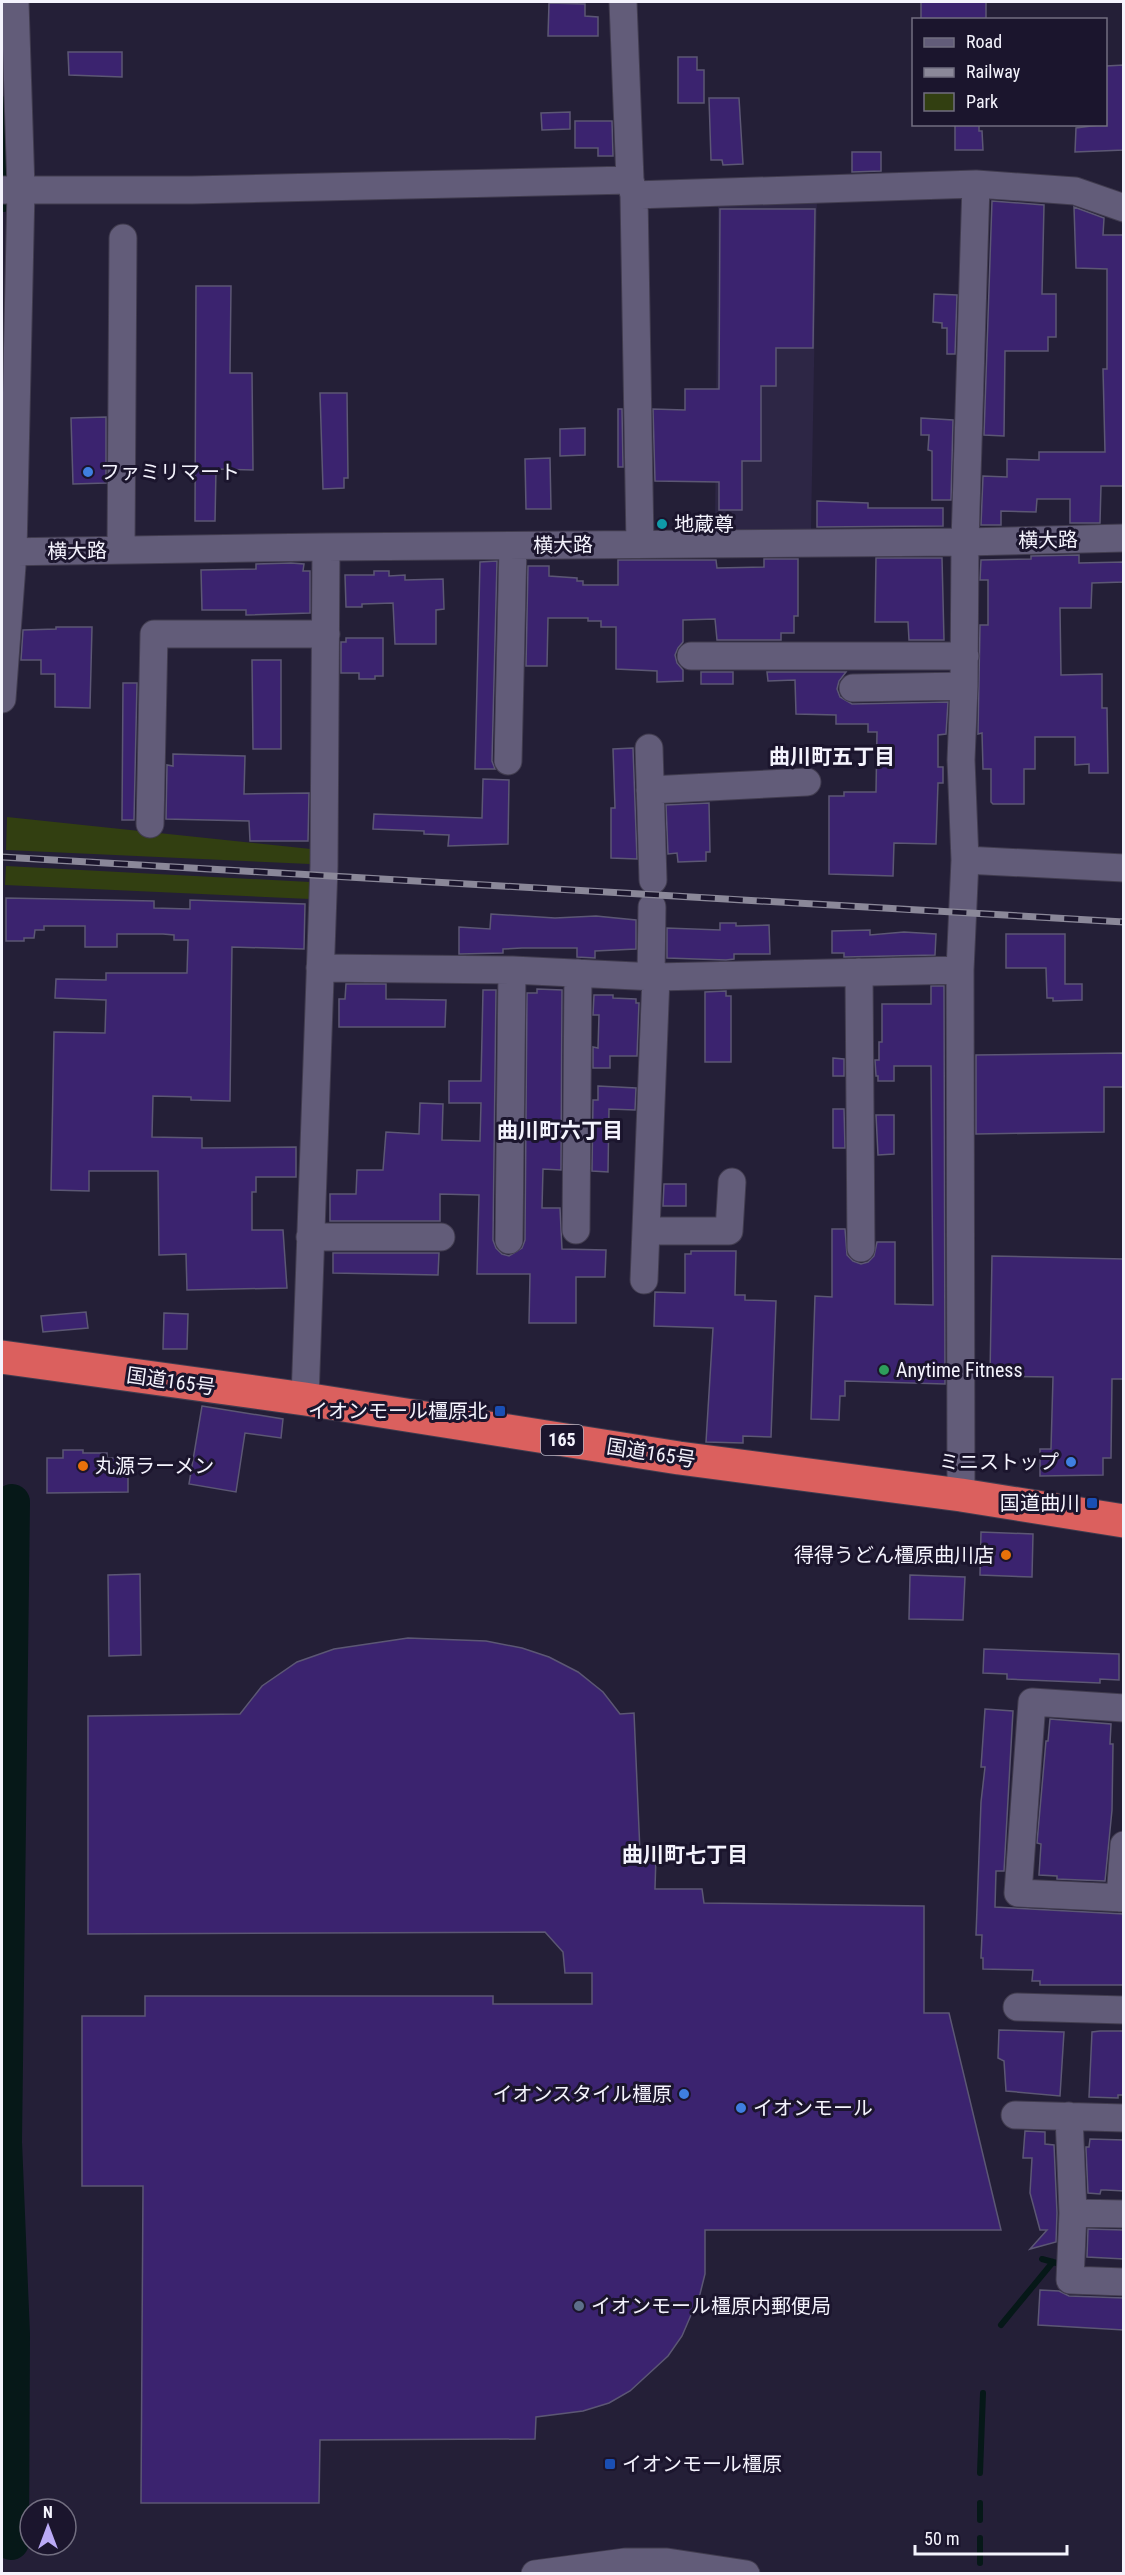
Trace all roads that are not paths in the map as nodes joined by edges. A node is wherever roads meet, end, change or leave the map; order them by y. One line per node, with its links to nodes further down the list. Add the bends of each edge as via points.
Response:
1 (15, 2): 5 (street)
2 (623, 2): 4 (street)
3 (976, 184): 4 (street); 6 (street, via 1075,191); 9 (street)
4 (632, 188): 5 (street); 10 (street)
5 (11, 189): 14 (street)
6 (1124, 208)
7 (123, 238): 13 (street)
8 (1124, 538): 9 (street, 横大路)
9 (964, 542): 10 (street, 横大路); 17 (street)
10 (640, 544): 11 (street, 横大路)
11 (513, 546): 12 (street, 横大路); 22 (street)
12 (326, 547): 13 (street, 横大路); 15 (street)
13 (121, 550): 14 (street, 横大路)
14 (7, 552): 20 (street)
15 (326, 634): 25 (street, via 154,634); 30 (street)
16 (691, 656): 17 (street)
17 (964, 656): 18 (street)
18 (964, 686): 19 (street); 26 (street, via 961,760)
19 (853, 688)
20 (2, 699)
21 (649, 748): 24 (street)
22 (508, 761)
23 (807, 782): 24 (street)
24 (650, 790): 28 (street)
25 (150, 824)
26 (965, 860): 27 (street); 32 (street)
27 (1124, 868)
28 (653, 880)
29 (652, 908): 35 (street)
30 (320, 968): 31 (street); 39 (street)
31 (512, 970): 34 (street); 41 (street)
32 (960, 970): 33 (street); 46 (street)
33 (859, 972): 35 (street); 42 (street)
34 (578, 973): 35 (street); 37 (street)
35 (653, 976): 38 (street)
36 (732, 1182): 38 (street, via 729,1231)
37 (576, 1230)
38 (646, 1231): 43 (street)
39 (310, 1237): 40 (street); 45 (street)
40 (441, 1237)
41 (509, 1240)
42 (861, 1248)
43 (644, 1280)
44 (2, 1357): 45 (highway, 国道165号 / 165)
45 (305, 1399): 46 (highway, 国道165号 / 165, via 679,1458)
46 (961, 1495): 47 (highway, 国道165号 / 165)
47 (1124, 1521)
48 (1124, 1708): 50 (street, via 1032,1702 1018,1893)
49 (1124, 1845): 50 (street)
50 (1122, 1898)
51 (1017, 2007): 52 (street)
52 (1124, 2010)
53 (1015, 2115): 54 (street)
54 (1069, 2116): 55 (street); 56 (street)
55 (1124, 2118)
56 (1073, 2213): 57 (street); 58 (street, via 1070,2270)
57 (1124, 2214)
58 (1124, 2282)
59 (535, 2574): 60 (street, via 625,2562 667,2562)
60 (746, 2574)

